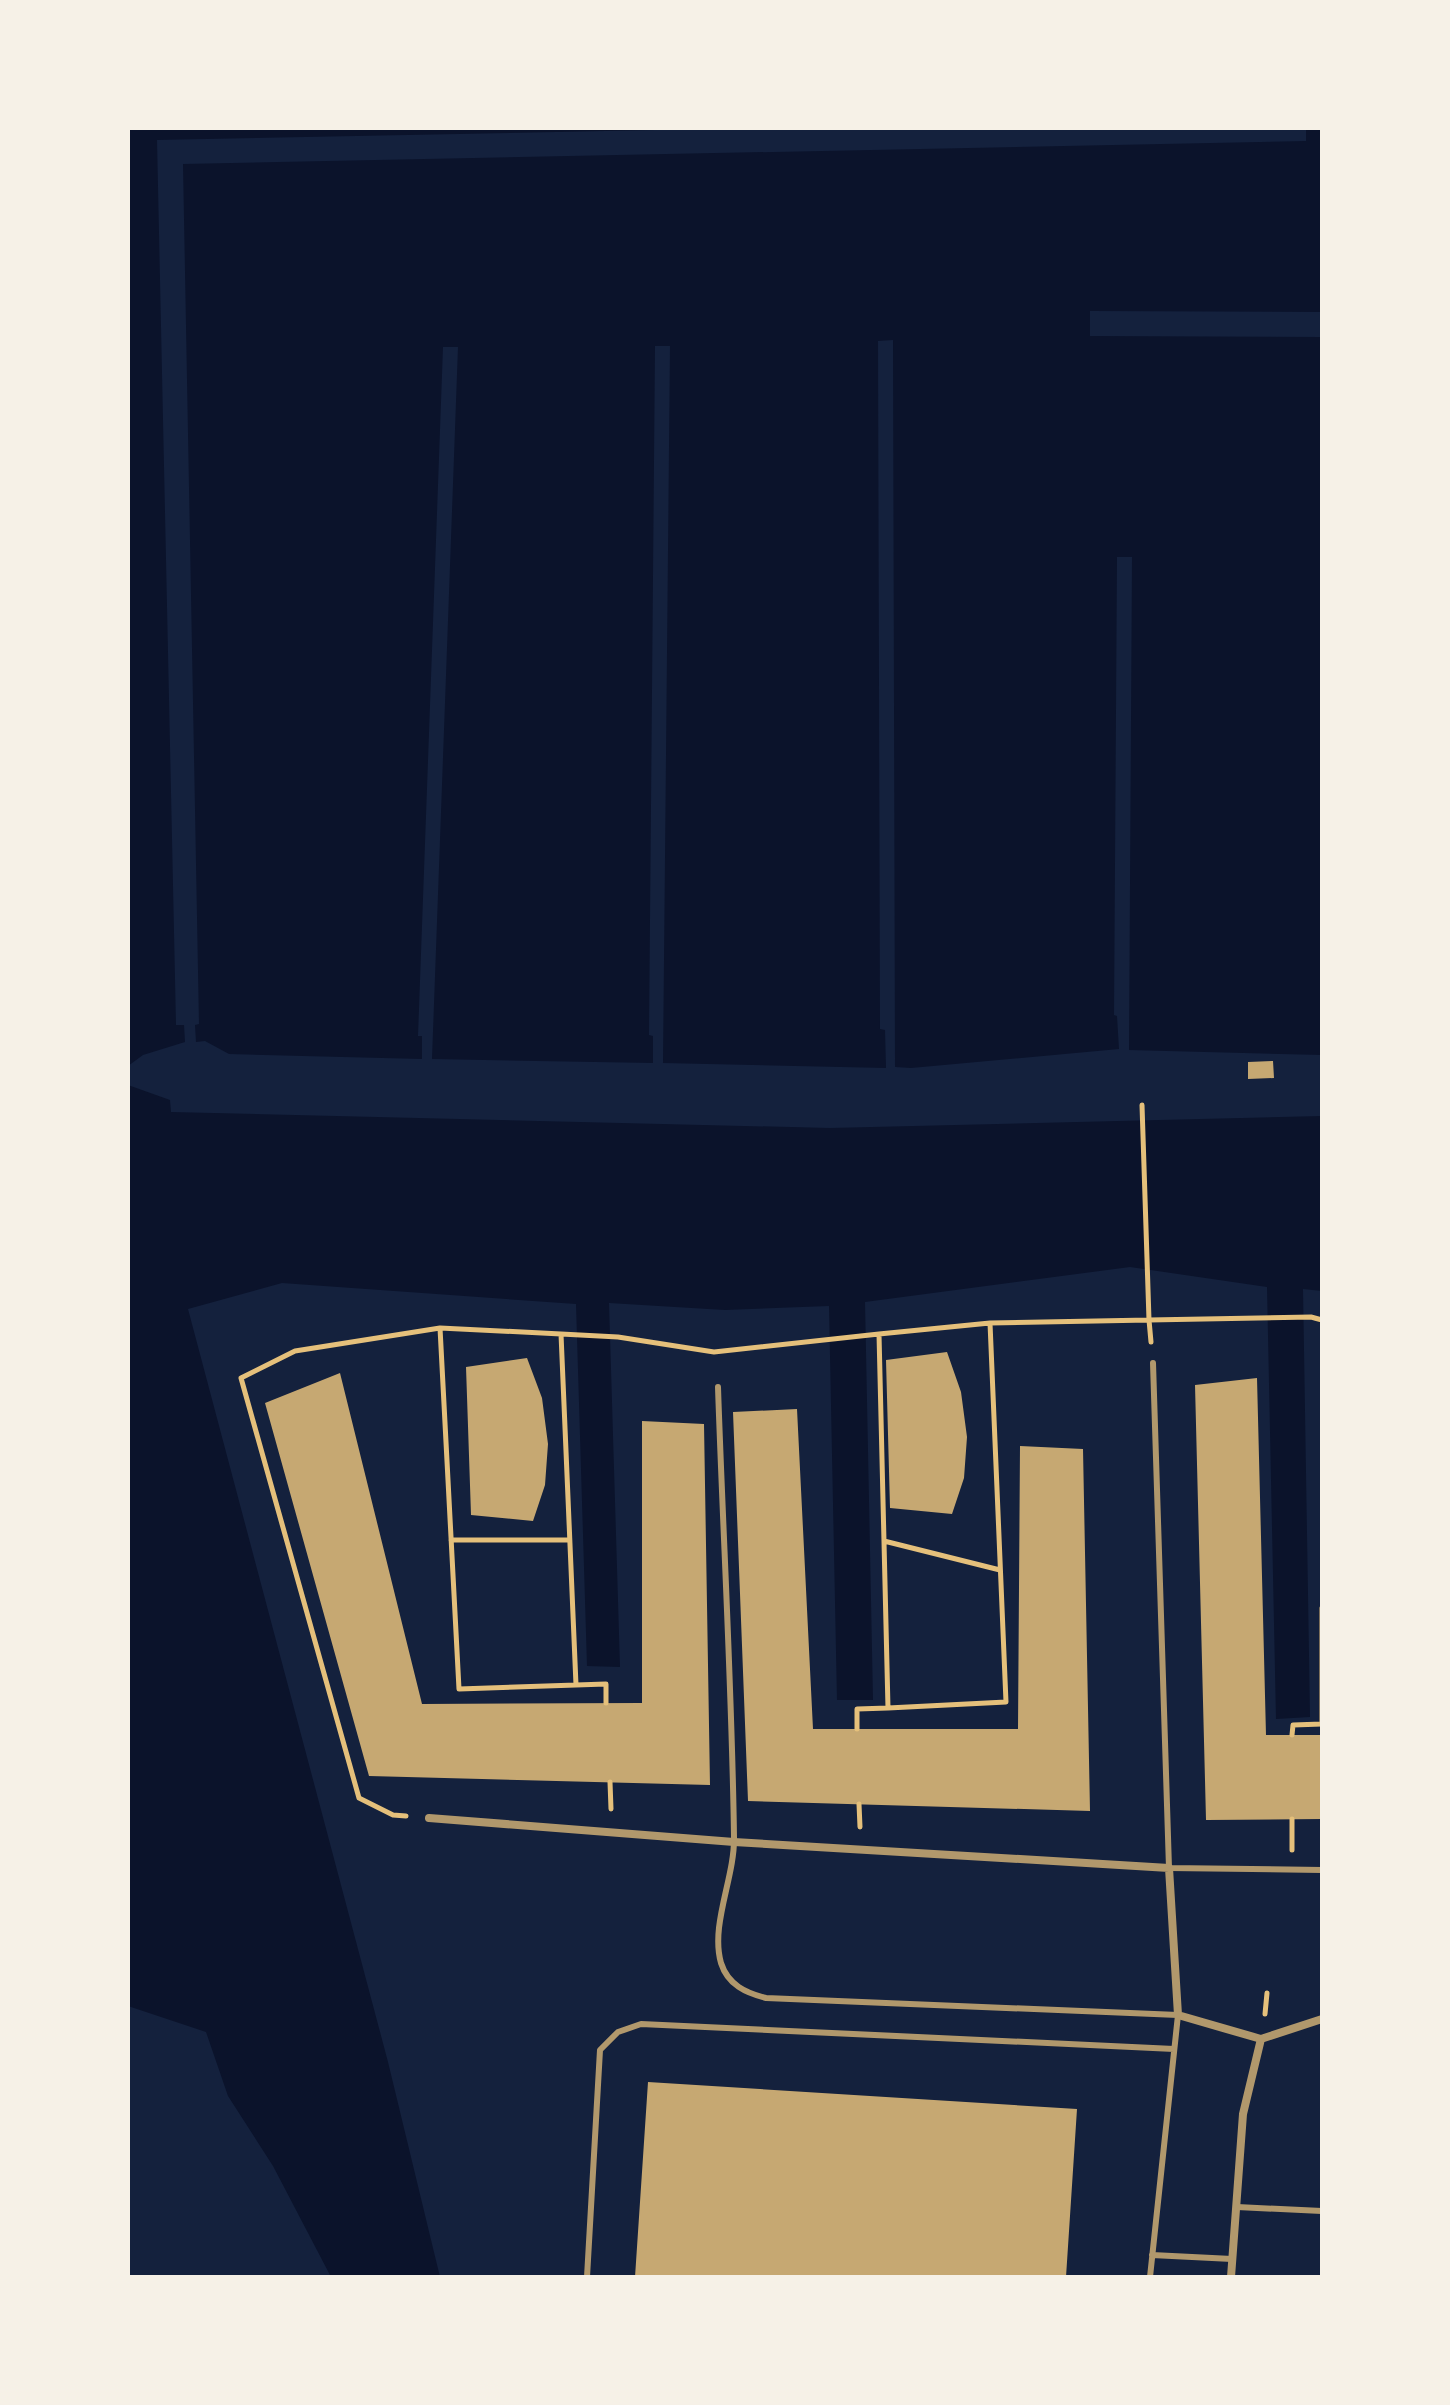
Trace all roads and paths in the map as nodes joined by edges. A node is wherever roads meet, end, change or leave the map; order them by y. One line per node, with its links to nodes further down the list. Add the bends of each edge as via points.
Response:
1 (1142, 1105): 2 (path)
2 (1149, 1320): 3 (path); 4 (path); 8 (path)
3 (1322, 1320)
4 (990, 1323): 7 (path); 13 (path)
5 (440, 1328): 6 (path); 10 (path); 21 (path, via 295,1351 241,1378 359,1798 393,1815)
6 (561, 1334): 7 (path, via 714,1352); 11 (path)
7 (879, 1334): 12 (path)
8 (1153, 1363): 23 (lane)
9 (718, 1387): 22 (lane)
10 (451, 1540): 11 (path); 15 (path, via 459,1689)
11 (569, 1540): 15 (path)
12 (884, 1541): 13 (path); 17 (path)
13 (1000, 1570): 17 (path, via 1006,1702)
14 (1322, 1608): 18 (path)
15 (576, 1685): 16 (path, via 606,1684)
16 (606, 1703)
17 (888, 1708): 19 (path, via 857,1709)
18 (1322, 1724): 20 (path, via 1293,1725)
19 (857, 1729)
20 (1292, 1735)
21 (429, 1818): 22 (street)
22 (734, 1842): 23 (street); 25 (lane, via 718,1946 722,1966 747,1994)
23 (1169, 1868): 24 (lane); 25 (street)
24 (1322, 1870)
25 (1178, 2015): 27 (street); 28 (lane)
26 (1322, 2019): 27 (street)
27 (1261, 2039): 29 (street, via 1243,2114)
28 (1174, 2049): 31 (lane); 33 (lane, via 641,2024 618,2032 600,2050)
29 (1237, 2207): 30 (lane); 32 (street)
30 (1322, 2211)
31 (1152, 2255): 32 (lane); 34 (lane)
32 (1232, 2259): 35 (street)
33 (587, 2277)
34 (1150, 2277)
35 (1231, 2277)

